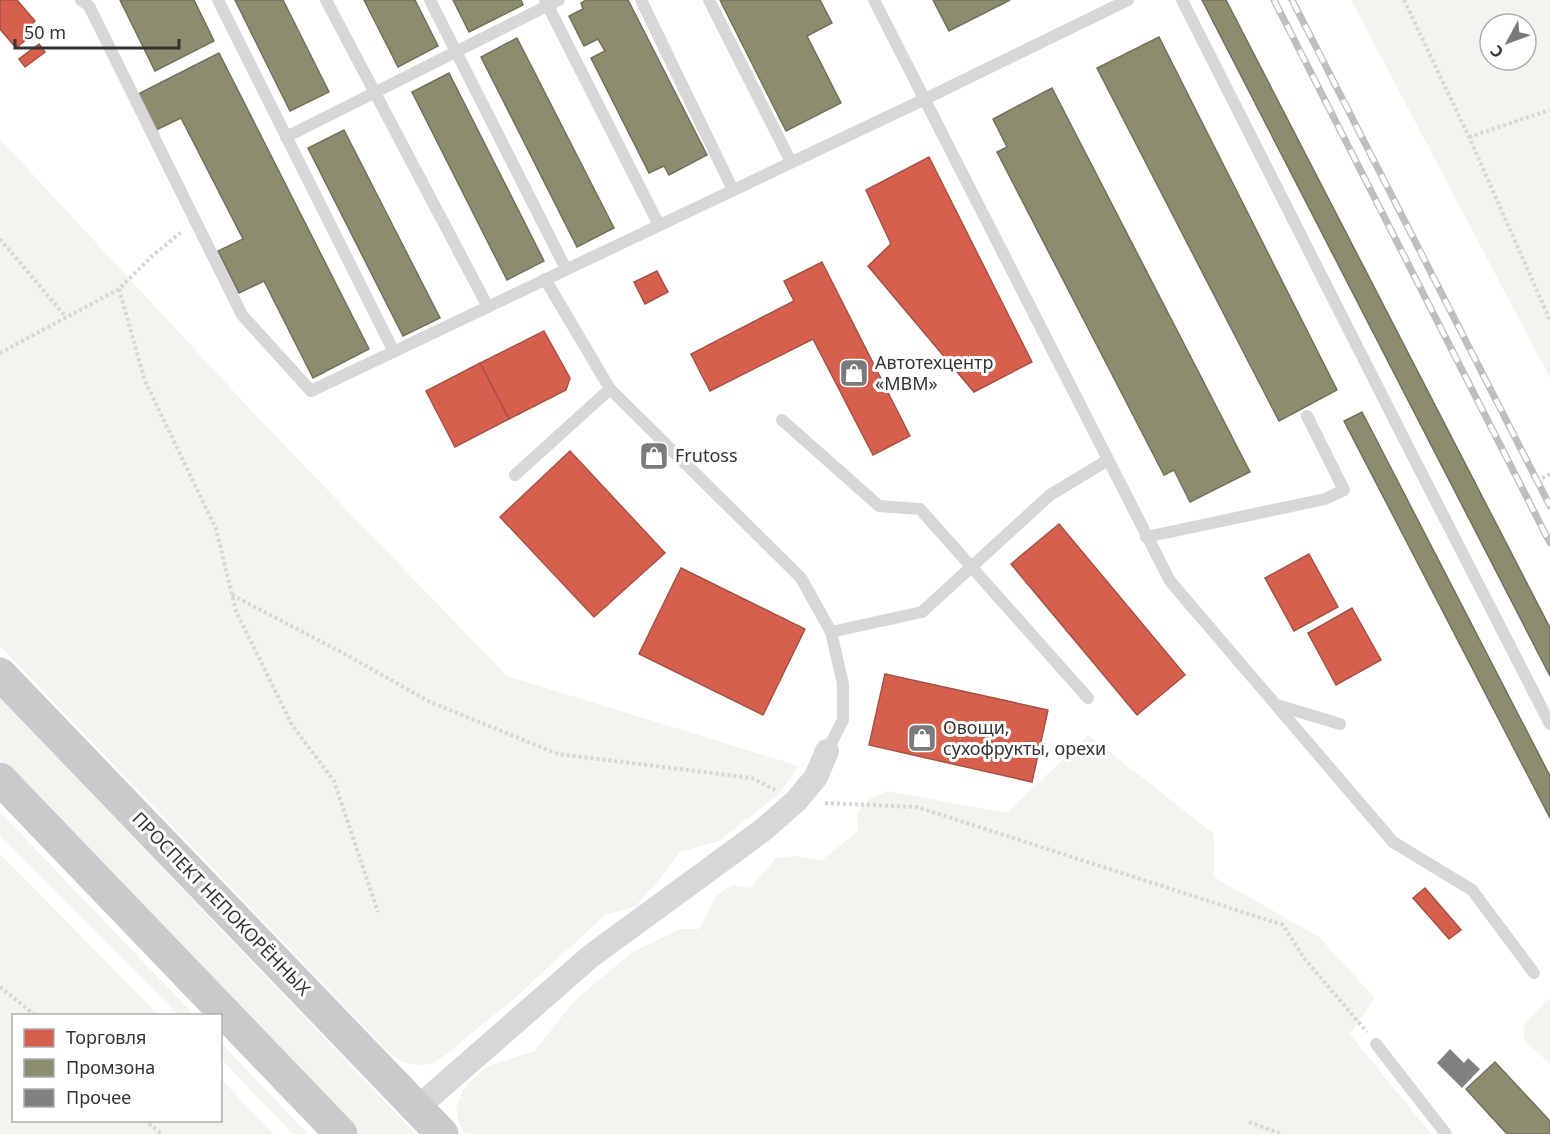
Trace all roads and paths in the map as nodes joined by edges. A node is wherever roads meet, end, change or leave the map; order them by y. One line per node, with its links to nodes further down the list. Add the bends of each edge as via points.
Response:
1 (218, 0): 16 (lane)
2 (326, 0): 13 (lane)
3 (430, 0): 12 (lane)
4 (640, 0): 19 (lane)
5 (709, 0): 18 (lane)
6 (874, 0): 14 (lane)
7 (1128, 0): 14 (lane)
8 (1182, 0): 46 (lane)
9 (1404, 0): 17 (path)
10 (85, 2): 20 (lane)
11 (550, 2): 12 (lane); 21 (lane)
12 (456, 52): 13 (lane); 23 (lane)
13 (374, 93): 16 (lane); 26 (lane)
14 (926, 99): 18 (lane); 34 (lane)
15 (1550, 110): 17 (path)
16 (286, 137): 29 (lane)
17 (1469, 137): 28 (path)
18 (791, 162): 19 (lane)
19 (733, 190): 21 (lane)
20 (195, 222): 25 (path); 29 (lane, via 242,315 311,391)
21 (659, 225): 23 (lane)
22 (0, 240): 27 (path)
23 (566, 269): 24 (lane)
24 (545, 279): 26 (lane); 31 (lane)
25 (119, 289): 27 (path); 40 (path, via 145,381 216,529)
26 (488, 307): 29 (lane)
27 (66, 317): 30 (path)
28 (1550, 320)
29 (394, 352)
30 (0, 353)
31 (610, 389): 36 (lane); 41 (lane, via 801,578)
32 (1307, 416): 38 (lane, via 1344,490 1325,499)
33 (782, 420): 39 (lane, via 879,506 920,509)
34 (1108, 460): 38 (lane); 39 (lane, via 1050,495)
35 (1550, 474): 37 (path)
36 (515, 476)
37 (1537, 481)
38 (1146, 537): 44 (lane, via 1170,581)
39 (971, 567): 41 (lane, via 922,612); 43 (lane)
40 (232, 595): 49 (path, via 430,702 558,754 752,778); 50 (path, via 236,611 292,725 334,781)
41 (831, 632): 47 (lane, via 843,684 843,720)
42 (0, 674): 55 (main road, ПРОСПЕКТ НЕПОКОРЁННЫХ)
43 (1088, 698)
44 (1275, 705): 45 (lane); 51 (lane, via 1393,842 1472,890)
45 (1340, 724)
46 (1550, 724)
47 (827, 751): 49 (street, via 816,777)
48 (0, 779): 59 (main road)
49 (796, 801): 54 (path, via 917,807 1283,925 1304,958); 55 (street, via 763,830 591,956)
50 (378, 912)
51 (1534, 973)
52 (0, 987): 53 (path)
53 (34, 1014)
54 (1377, 1044): 62 (lane)
55 (417, 1108): 60 (main road, ПРОСПЕКТ НЕПОКОРЁННЫХ)
56 (147, 1122): 58 (path)
57 (1249, 1122): 61 (path)
58 (162, 1134)
59 (341, 1134)
60 (442, 1134)
61 (1281, 1134)
62 (1446, 1134)

